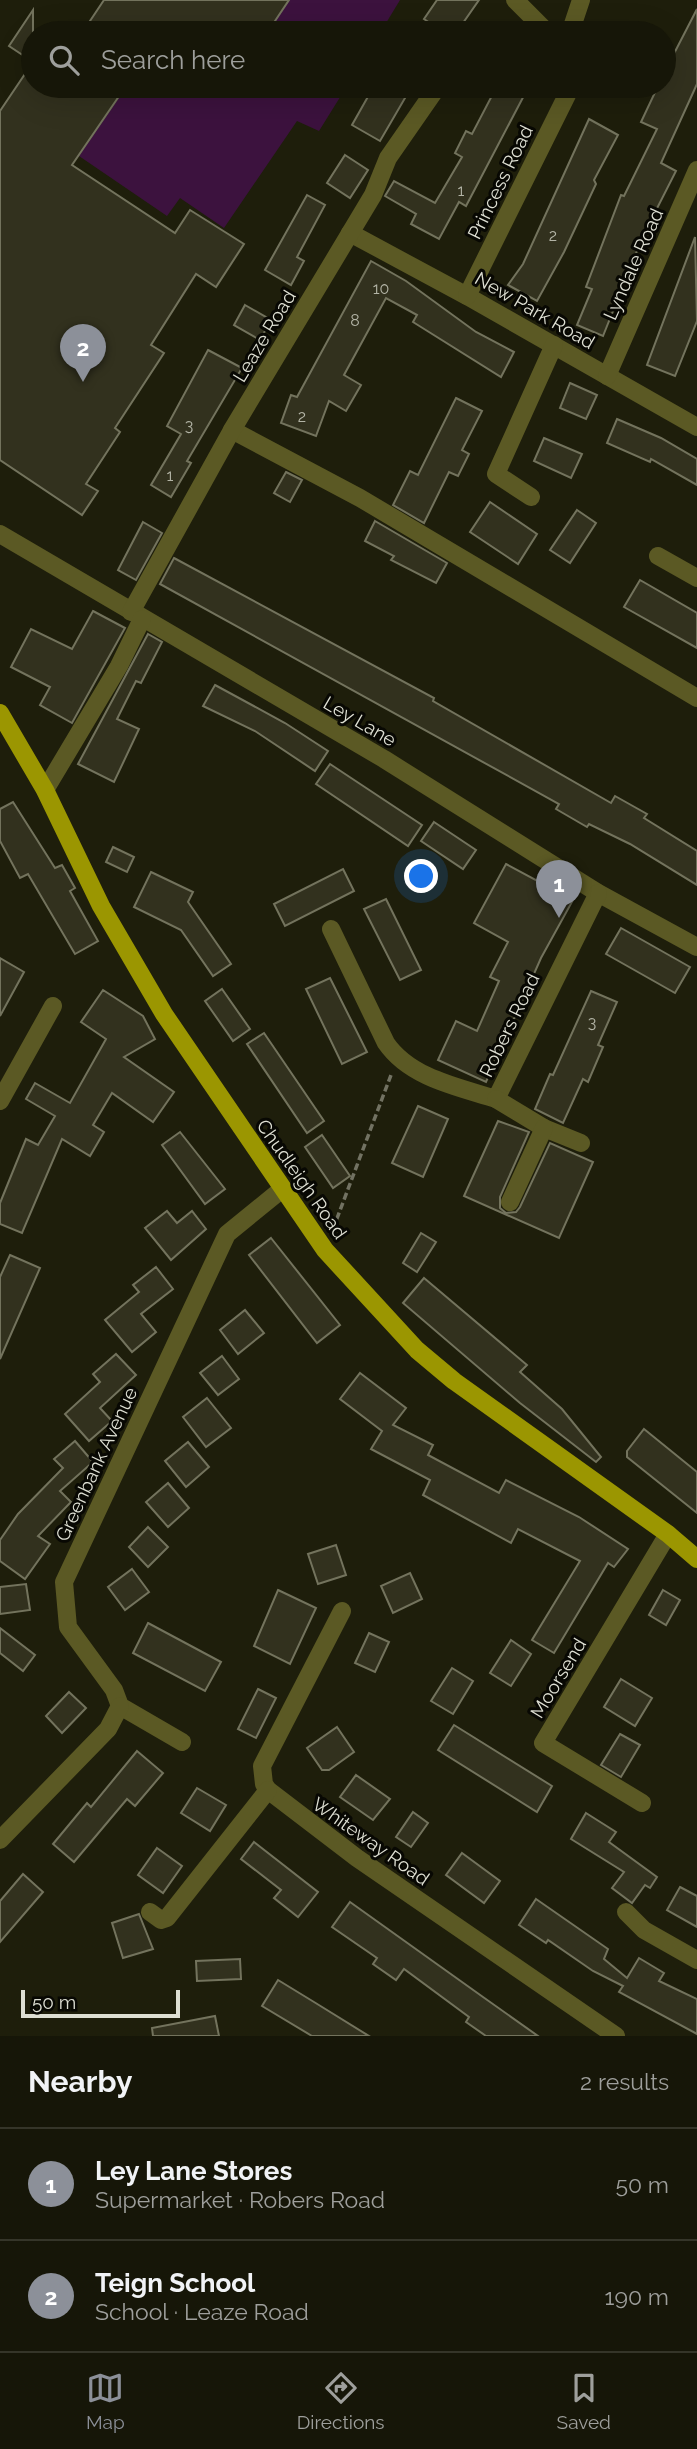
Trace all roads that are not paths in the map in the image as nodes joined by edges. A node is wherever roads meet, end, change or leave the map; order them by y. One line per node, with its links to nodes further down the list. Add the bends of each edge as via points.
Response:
1 (515, 0): 3 (street)
2 (581, 0): 4 (street)
3 (536, 21)
4 (574, 21)
5 (430, 98): 8 (street, Leaze Road, via 388,158 373,195)
6 (566, 98): 9 (street, Princess Road)
7 (697, 170): 11 (street, Lyndale Road)
8 (349, 233): 9 (street, New Park Road); 13 (street, Leaze Road)
9 (467, 296): 10 (street, New Park Road)
10 (554, 345): 11 (street, New Park Road); 14 (street, via 496,474)
11 (607, 376): 12 (street, New Park Road)
12 (697, 428)
13 (232, 430): 18 (street, Leaze Road); 19 (street, via 360,498)
14 (531, 497)
15 (0, 534): 18 (street, Ley Lane)
16 (658, 556): 17 (street)
17 (697, 578)
18 (137, 615): 21 (street, Leaze Road, via 118,666); 22 (street, Ley Lane, via 384,759)
19 (697, 698)
20 (0, 713): 21 (main road, Chudleigh Road)
21 (45, 790): 30 (main road, Chudleigh Road, via 101,906 164,1014)
22 (597, 892): 24 (street, Ley Lane); 26 (street, Robers Road)
23 (331, 929): 26 (street, Robers Road, via 397,1059 436,1080)
24 (697, 947)
25 (53, 1006): 27 (street)
26 (496, 1099): 28 (street)
27 (0, 1101)
28 (544, 1128): 29 (street); 31 (street)
29 (581, 1143)
30 (281, 1190): 32 (main road, Chudleigh Road, via 325,1250 416,1350); 35 (street, Greenbank Avenue, via 227,1234 64,1581 68,1627 114,1690)
31 (510, 1202)
32 (668, 1534): 33 (main road, Chudleigh Road); 38 (street, Moorsend, via 543,1743)
33 (697, 1559)
34 (342, 1611): 37 (street, via 262,1766)
35 (120, 1706): 36 (street); 39 (street, via 108,1729)
36 (182, 1742)
37 (268, 1790): 40 (street, via 167,1918 161,1920); 43 (street, Whiteway Road, via 357,1858)
38 (642, 1804)
39 (0, 1840)
40 (150, 1912)
41 (626, 1912): 42 (street, via 644,1930)
42 (697, 1960)
43 (615, 2036)

